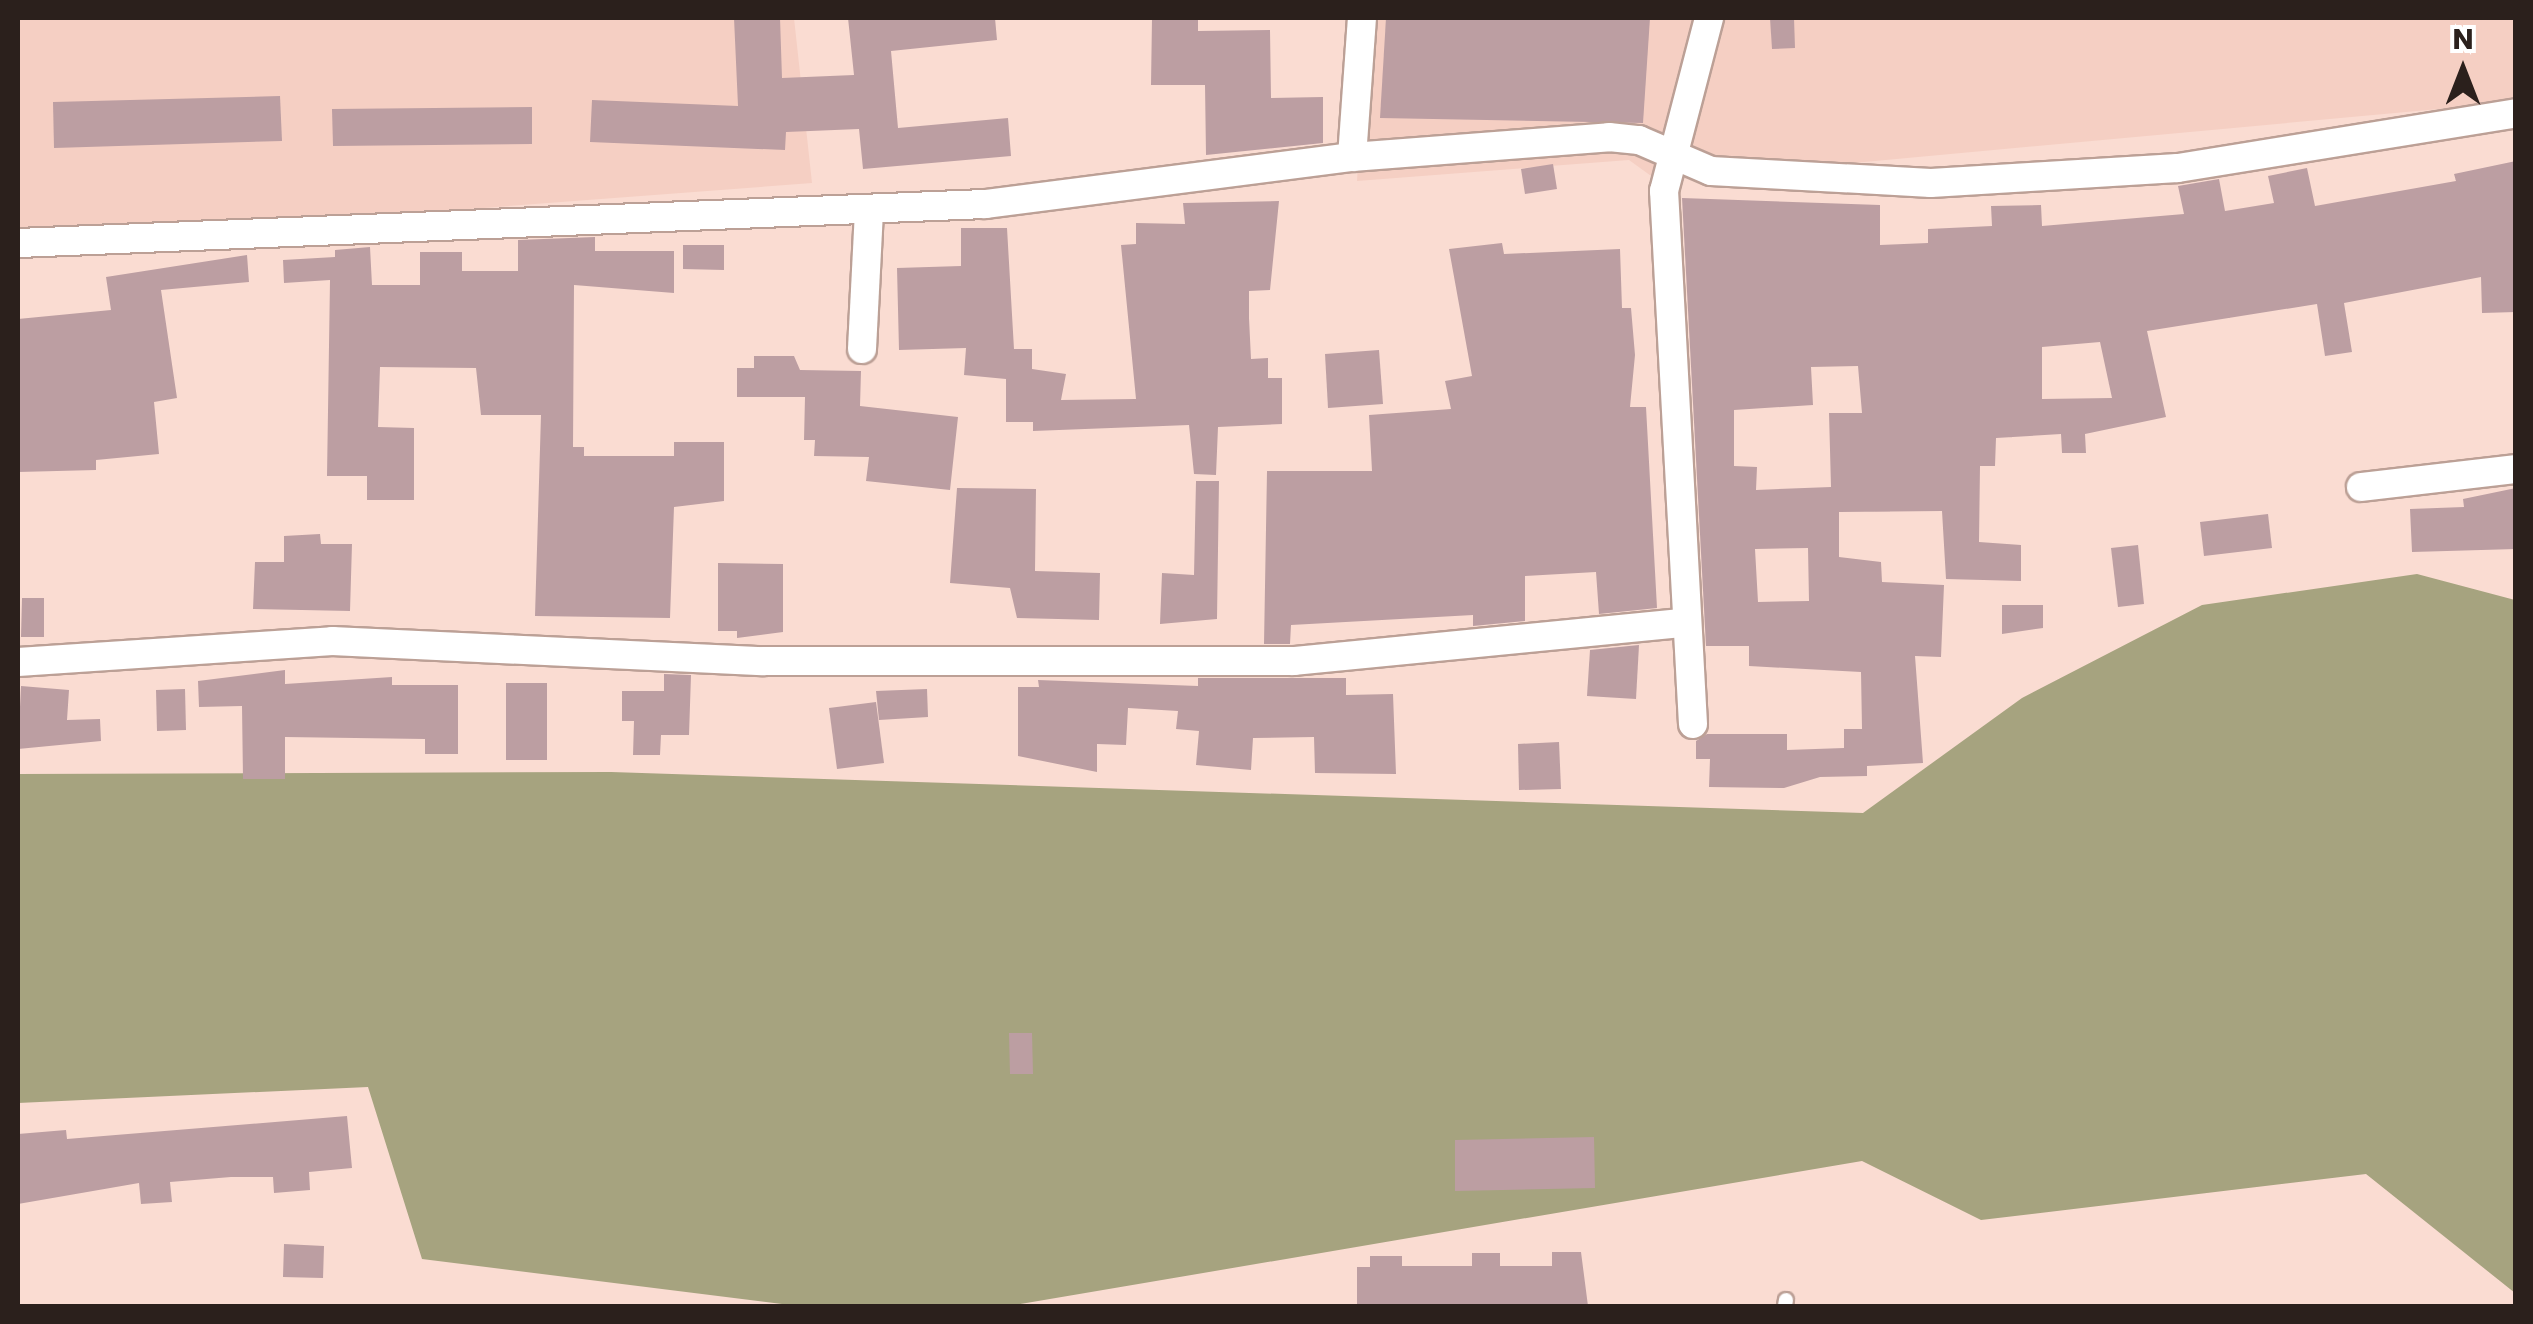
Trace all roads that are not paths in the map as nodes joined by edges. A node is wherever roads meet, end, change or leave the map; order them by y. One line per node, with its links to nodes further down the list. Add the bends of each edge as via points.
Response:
1 (1362, 18): 5 (street)
2 (1708, 18): 4 (street)
3 (2516, 113): 4 (street, via 2178,168 1931,183 1711,171)
4 (1674, 154): 5 (street, via 1609,136); 11 (street, via 1664,216)
5 (1352, 157): 6 (street)
6 (869, 212): 7 (street); 8 (street)
7 (18, 243)
8 (862, 349)
9 (2516, 469): 10 (street)
10 (2361, 487)
11 (1685, 623): 12 (street, via 1294,661 763,661 332,640); 13 (street)
12 (18, 662)
13 (1693, 724)

